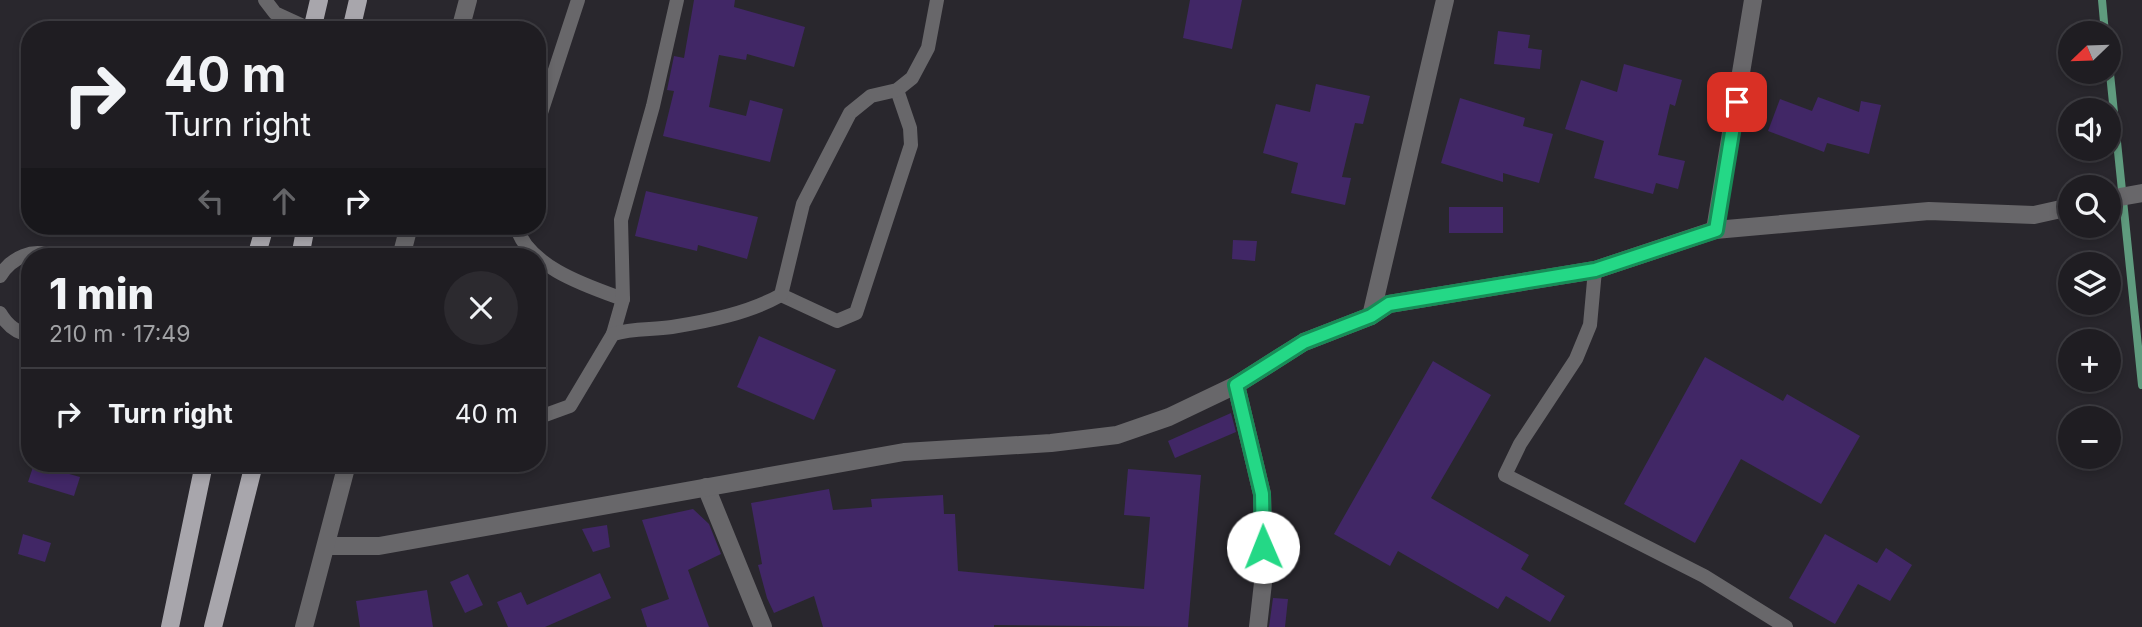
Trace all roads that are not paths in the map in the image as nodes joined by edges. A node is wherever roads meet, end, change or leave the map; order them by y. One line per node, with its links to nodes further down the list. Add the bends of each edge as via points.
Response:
1 (265, 0): 10 (lane, via 275,13)
2 (319, 0): 11 (main road)
3 (358, 0): 12 (main road)
4 (468, 0): 13 (street)
5 (578, 0): 15 (lane)
6 (677, 0): 25 (lane, via 621,220)
7 (937, 0): 14 (lane, via 928,48 912,78)
8 (1445, 0): 27 (street)
9 (1754, 0): 19 (street)
10 (292, 21)
11 (314, 21)
12 (353, 21)
13 (462, 21)
14 (897, 90): 24 (lane, via 871,96 850,113 803,204); 24 (lane, via 911,145 856,313 837,321)
15 (546, 98)
16 (2142, 192): 17 (street)
17 (2121, 196)
18 (2058, 210): 19 (street, via 2034,215 1929,211)
19 (1716, 230): 22 (street)
20 (21, 257): 23 (lane)
21 (546, 262): 25 (lane)
22 (1595, 270): 27 (street, via 1389,304); 42 (lane, via 1590,325 1576,359 1505,475 1703,576)
23 (0, 276)
24 (781, 295): 29 (lane, via 759,307 671,327 632,328)
25 (623, 299): 29 (lane)
26 (0, 313): 28 (lane)
27 (1371, 316): 30 (street, via 1304,342)
28 (21, 333)
29 (613, 334): 31 (lane, via 570,406)
30 (1236, 385): 35 (street, via 1170,417 1117,435 904,452); 41 (street, via 1262,494 1264,574)
31 (546, 415)
32 (202, 472): 37 (main road)
33 (252, 472): 38 (main road)
34 (345, 472): 36 (street)
35 (706, 488): 36 (street, via 379,546); 40 (street)
36 (326, 546): 39 (street)
37 (170, 627)
38 (214, 627)
39 (304, 627)
40 (763, 627)
41 (1258, 627)
42 (1786, 627)

